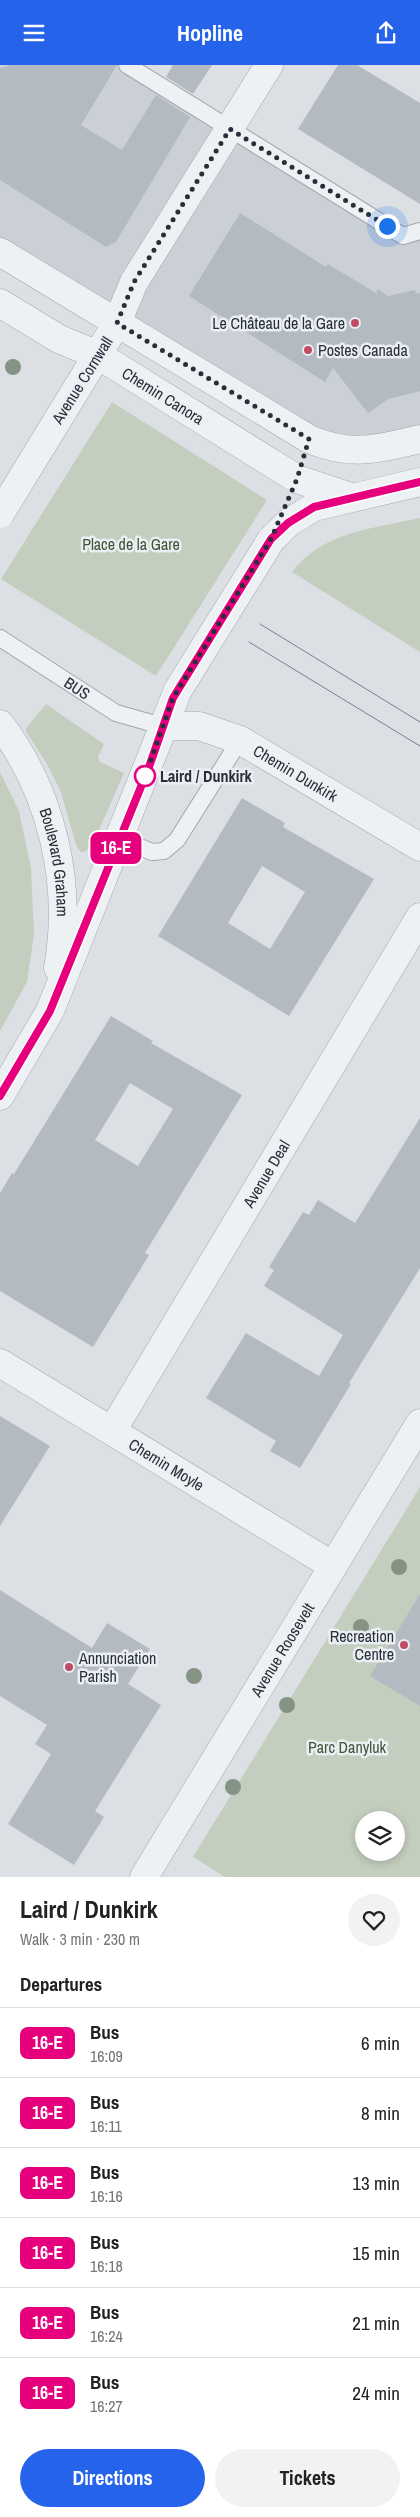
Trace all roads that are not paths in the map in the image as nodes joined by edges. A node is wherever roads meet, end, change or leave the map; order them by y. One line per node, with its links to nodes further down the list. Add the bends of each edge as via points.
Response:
1 (126, 65): 3 (lane)
2 (269, 65): 3 (street, Avenue Cornwall)
3 (230, 129): 4 (lane, via 403,236); 7 (street, Avenue Cornwall, via 134,282)
4 (420, 231)
5 (0, 252): 7 (street)
6 (0, 303): 8 (street, Chemin Canora, via 59,339)
7 (117, 323): 8 (street, Avenue Cornwall); 9 (street)
8 (98, 355): 11 (street, Chemin Canora); 14 (street, Avenue Cornwall, bridge)
9 (309, 439): 10 (street, via 348,451 372,450); 11 (street)
10 (420, 439)
11 (297, 479): 13 (street); 15 (street)
12 (420, 482): 13 (street)
13 (351, 497): 15 (street, via 301,513)
14 (0, 514)
15 (271, 539): 18 (street, bridge, via 178,690)
16 (0, 638): 18 (lane, BUS, via 116,713)
17 (0, 725): 23 (street, Boulevard Graham, via 20,750 41,795 59,860 63,911 60,954)
18 (162, 726): 19 (street, Chemin Dunkirk, via 199,727); 20 (street)
19 (240, 740): 20 (lane, via 177,840 164,851 152,852); 21 (street, Chemin Dunkirk)
20 (120, 839): 23 (street)
21 (420, 847)
22 (420, 917): 27 (street, Avenue Deal)
23 (50, 1011): 24 (street)
24 (0, 1096)
25 (0, 1363): 27 (street, Chemin Moyle)
26 (420, 1423): 28 (street, Avenue Roosevelt)
27 (112, 1431): 28 (street, Chemin Moyle)
28 (333, 1566): 29 (street, Avenue Roosevelt)
29 (144, 1877)

